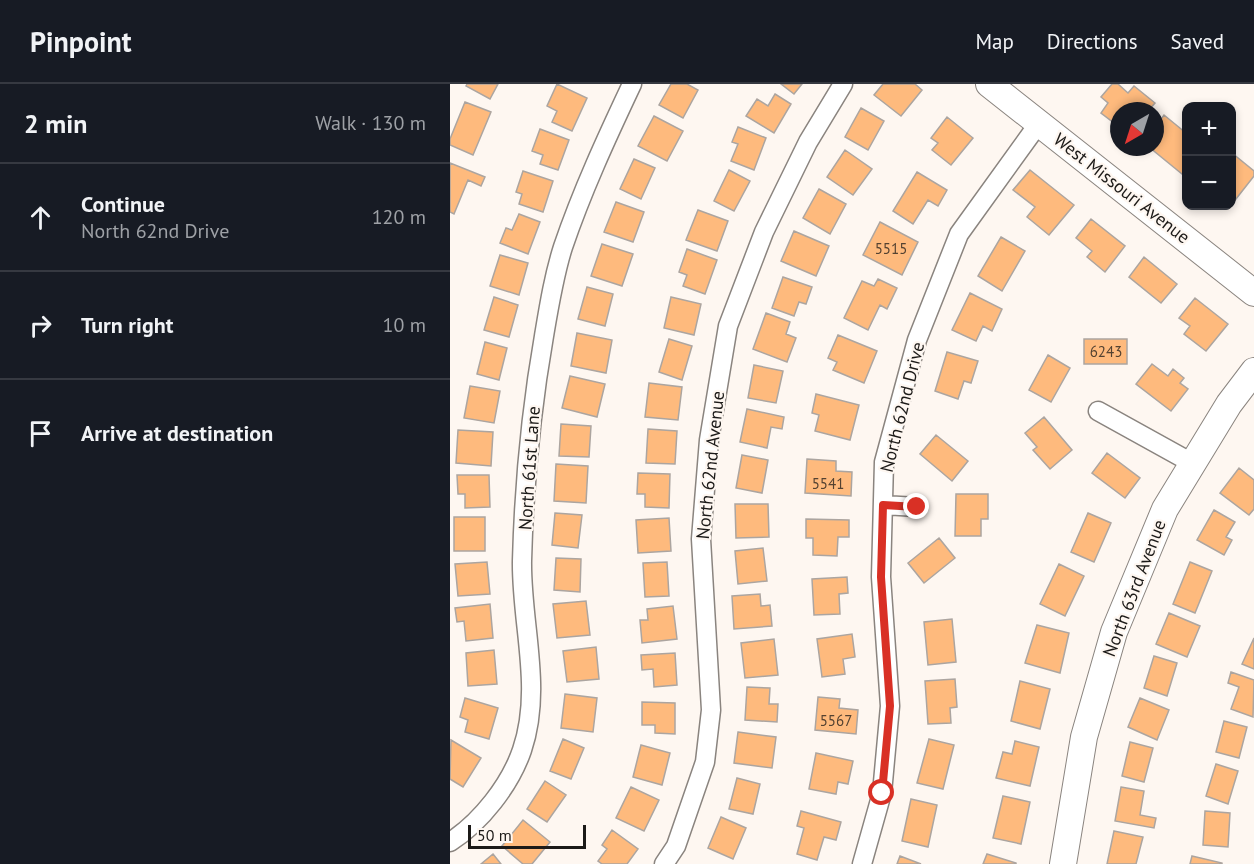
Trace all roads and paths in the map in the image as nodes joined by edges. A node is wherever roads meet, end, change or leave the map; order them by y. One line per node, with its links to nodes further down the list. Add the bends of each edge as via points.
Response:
1 (632, 84): 11 (street, North 61st Lane, via 602,146 563,248 537,378 527,454 522,564 531,711 522,750 488,806 465,832)
2 (843, 84): 12 (street, North 62nd Avenue, via 808,142 764,232 728,326 709,440 701,539 711,710 705,762 676,846)
3 (989, 84): 4 (street, West Missouri Avenue)
4 (1039, 123): 5 (street, West Missouri Avenue); 9 (street, North 62nd Drive, via 959,234 938,282 917,340 884,462)
5 (1254, 293)
6 (1254, 371): 8 (street, North 63rd Avenue)
7 (1098, 411): 8 (street)
8 (1192, 463): 14 (street, North 63rd Avenue, via 1165,509 1113,632 1084,737)
9 (883, 505): 10 (street); 13 (street, North 62nd Drive, via 881,577 890,706 882,793)
10 (917, 507)
11 (450, 842)
12 (664, 864)
13 (862, 864)
14 (1063, 864)

